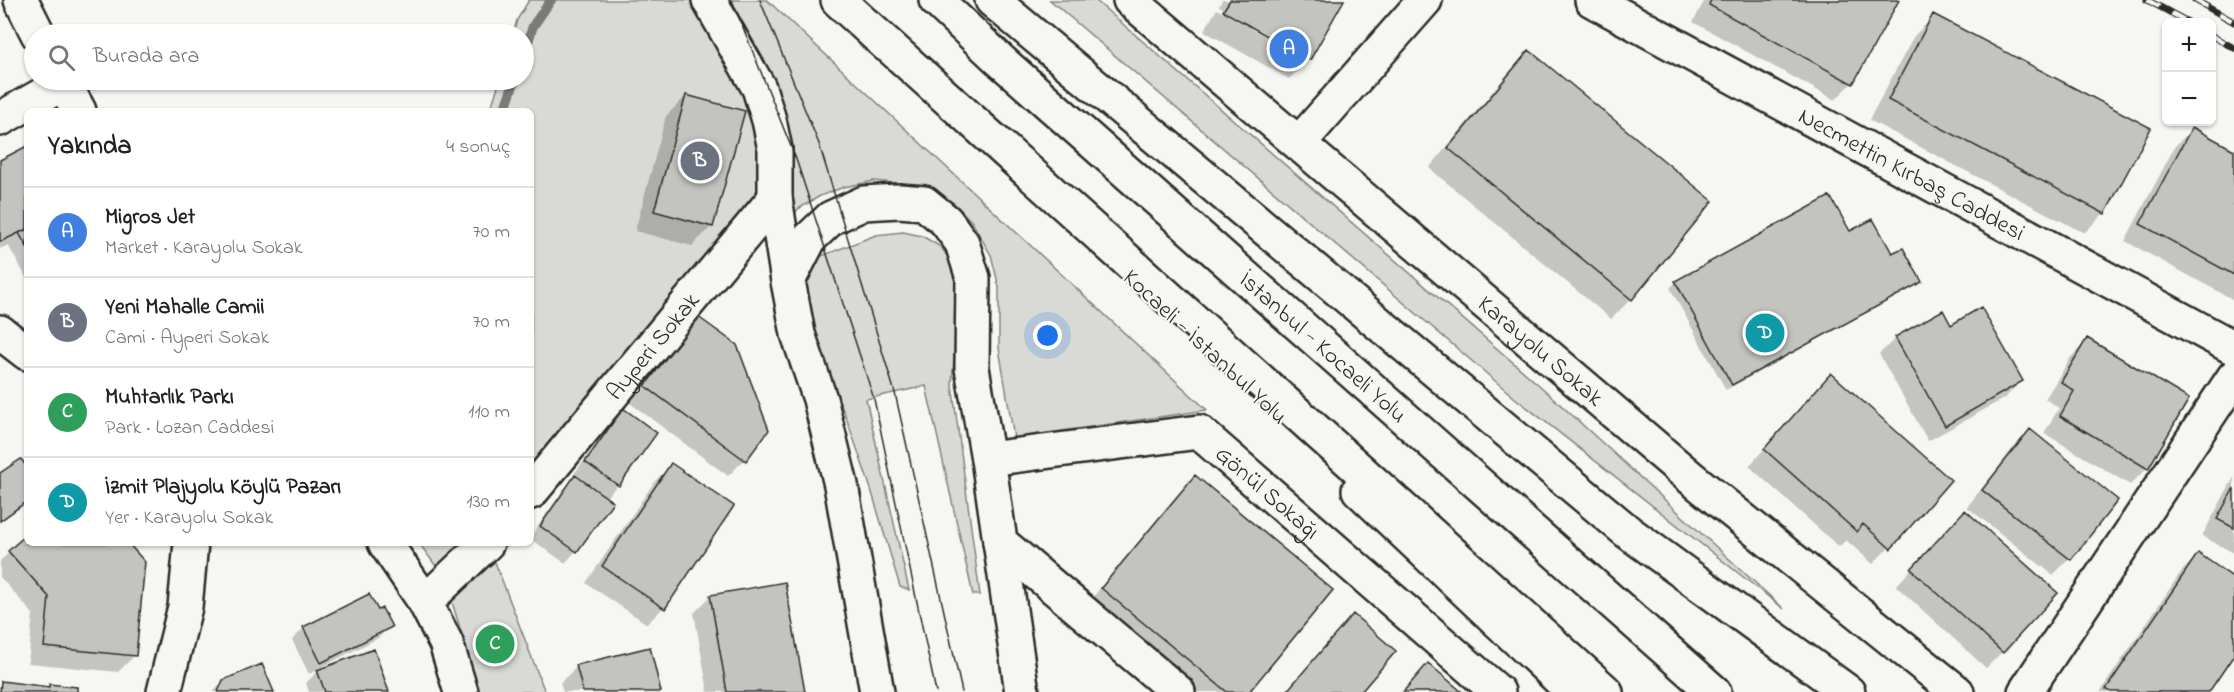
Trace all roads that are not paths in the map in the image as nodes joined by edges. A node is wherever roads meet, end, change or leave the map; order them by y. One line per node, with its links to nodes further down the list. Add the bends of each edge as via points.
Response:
1 (21, 0): 10 (main road)
2 (708, 0): 17 (main road, via 759,88 775,149)
3 (831, 0): 11 (main road)
4 (838, 0): 11 (main road, Kocaeli - İstanbul Yolu)
5 (936, 0): 38 (main road, İstanbul - Kocaeli Yolu)
6 (992, 0): 39 (main road, via 1628,532)
7 (1130, 0): 16 (main road, Karayolu Sokak)
8 (1425, 0): 16 (main road)
9 (1592, 0): 20 (main road, Necmettin Kırbaş Caddesi)
10 (33, 24)
11 (867, 26): 36 (main road, Kocaeli - İstanbul Yolu); 37 (main road)
12 (68, 91): 13 (main road)
13 (27, 108)
14 (24, 109): 15 (main road)
15 (0, 119)
16 (1299, 143): 40 (main road, Karayolu Sokak, via 1690,477)
17 (775, 198): 18 (main road); 24 (main road, Ayperi Sokak)
18 (788, 281): 23 (main road, via 810,238 831,218 864,203 924,203 946,221 962,243 973,278 972,368); 32 (main road, via 798,334 820,399 841,484)
19 (0, 332): 21 (main road)
20 (2234, 348)
21 (24, 351)
22 (2234, 377): 41 (main road)
23 (988, 459): 25 (main road); 35 (main road, Gönül Sokağı, via 1199,432)
24 (534, 488)
25 (1000, 542): 33 (main road); 34 (main road)
26 (191, 546): 30 (main road, via 185,607)
27 (387, 546): 29 (main road)
28 (484, 546): 29 (main road)
29 (425, 602): 31 (main road, via 446,643)
30 (164, 692)
31 (461, 692)
32 (877, 692)
33 (1022, 692)
34 (1178, 692)
35 (1498, 692)
36 (1573, 692)
37 (1606, 692)
38 (1714, 692)
39 (1848, 692)
40 (1958, 692)
41 (2025, 692)

